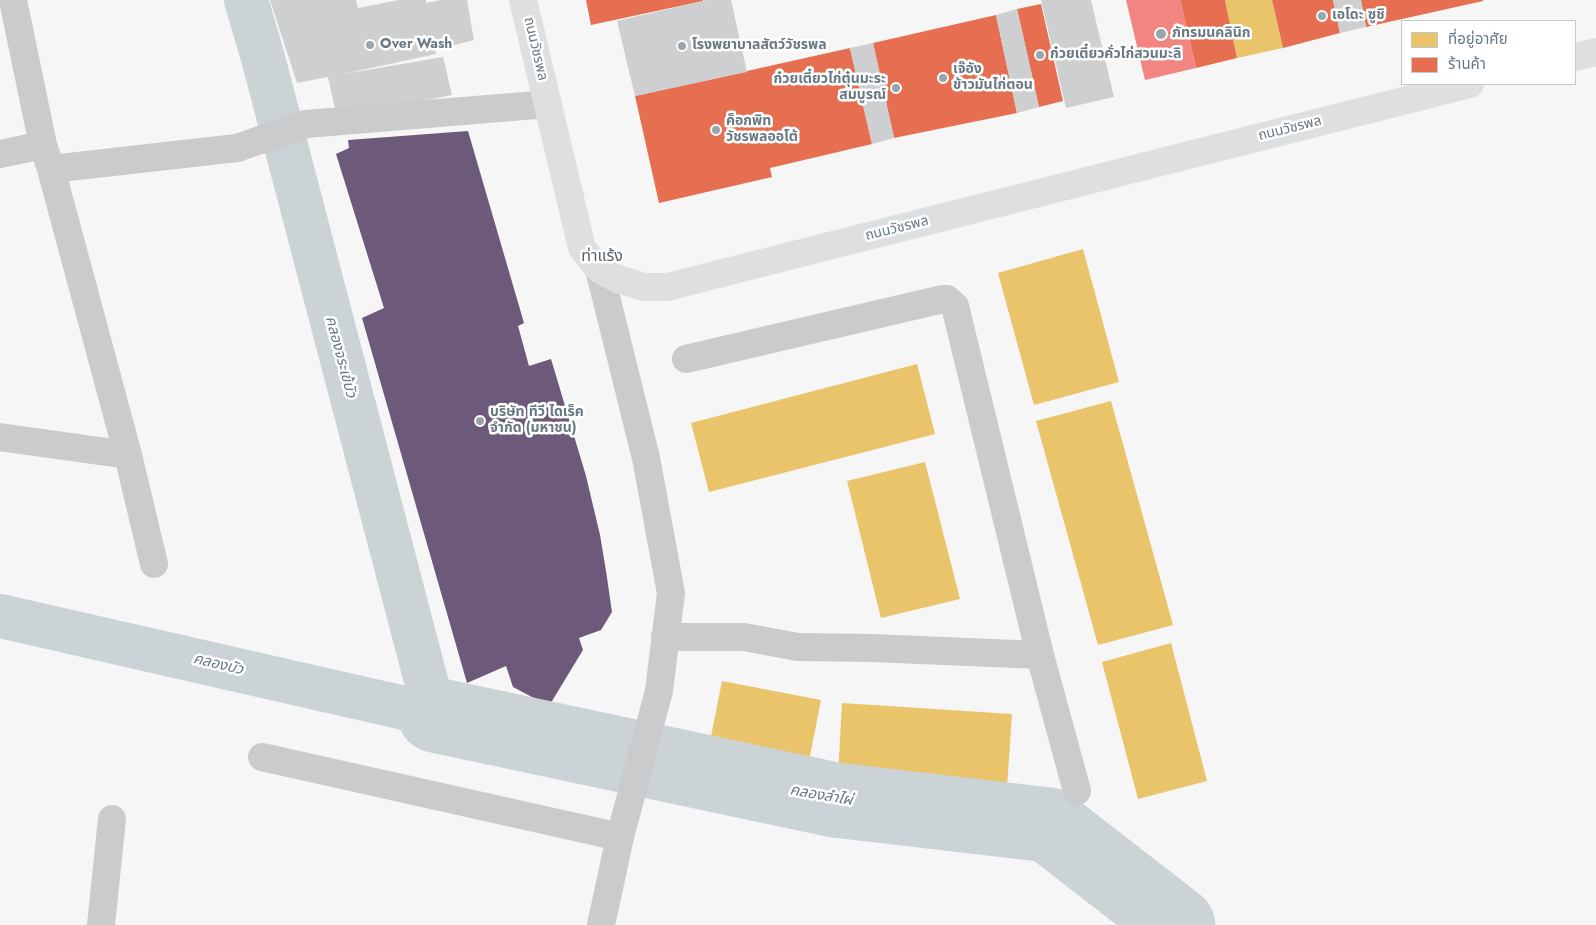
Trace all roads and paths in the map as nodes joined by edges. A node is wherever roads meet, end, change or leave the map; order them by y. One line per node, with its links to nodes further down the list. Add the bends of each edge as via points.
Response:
1 (523, 0): 6 (main road, ถนนวัชรพล)
2 (9, 5): 8 (street)
3 (1596, 52): 4 (main road)
4 (1576, 57)
5 (1466, 85): 9 (main road, ถนนวัชรพล, via 667,287 644,287)
6 (548, 104): 8 (street, via 306,124 237,148); 9 (main road, ถนนวัชรพล, via 582,248)
7 (0, 154): 8 (street)
8 (47, 157): 12 (street)
9 (599, 269): 14 (street, via 646,458 671,593)
10 (686, 359): 15 (street, via 943,299 951,302 957,311)
11 (0, 437): 12 (street)
12 (128, 456): 13 (street)
13 (154, 564)
14 (665, 637): 15 (street, via 744,637 798,647); 19 (street, via 659,691)
15 (1040, 656): 17 (street)
16 (262, 757): 19 (street)
17 (1077, 791)
18 (112, 819): 20 (street)
19 (620, 837): 21 (street)
20 (101, 925)
21 (601, 925)

